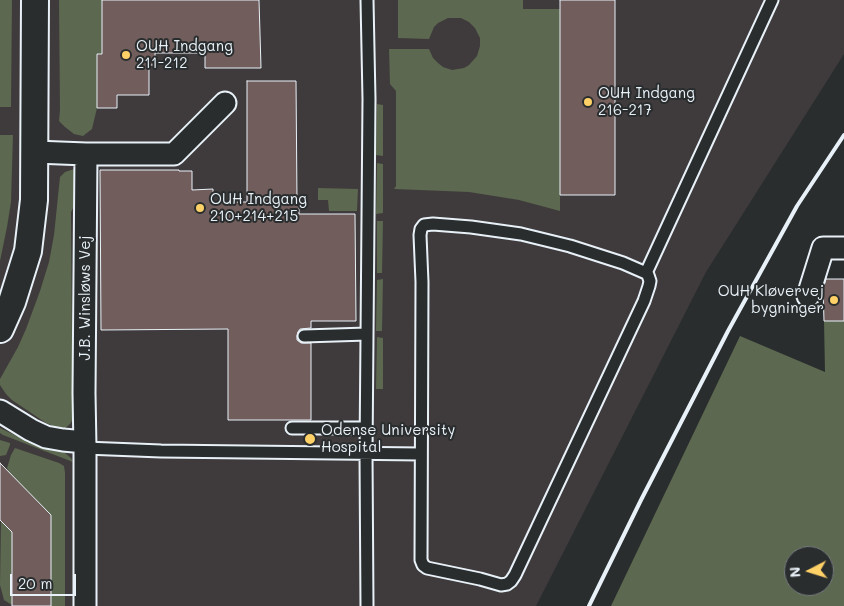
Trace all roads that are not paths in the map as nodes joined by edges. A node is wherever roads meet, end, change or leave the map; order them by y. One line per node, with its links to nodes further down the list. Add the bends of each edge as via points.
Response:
1 (35, 0): 5 (street)
2 (367, 0): 11 (lane)
3 (772, 0): 8 (lane)
4 (225, 103): 6 (street, via 174,154)
5 (35, 152): 6 (street); 10 (street, via 28,251)
6 (86, 154): 16 (street, J.B. Winsløws Vej)
7 (844, 248): 9 (street, via 823,248)
8 (646, 273): 18 (lane, via 594,253 521,234 424,225 420,235); 18 (lane, via 649,286 644,301 515,575 507,584 423,565 420,551)
9 (808, 296)
10 (0, 329)
11 (367, 334): 12 (lane); 15 (lane)
12 (304, 336)
13 (0, 411): 16 (street, via 46,437)
14 (292, 428): 15 (lane)
15 (366, 428): 17 (lane)
16 (85, 445): 17 (lane, via 154,451); 19 (street, J.B. Winsløws Vej)
17 (366, 454): 18 (lane); 20 (lane)
18 (421, 454)
19 (85, 606)
20 (367, 606)

